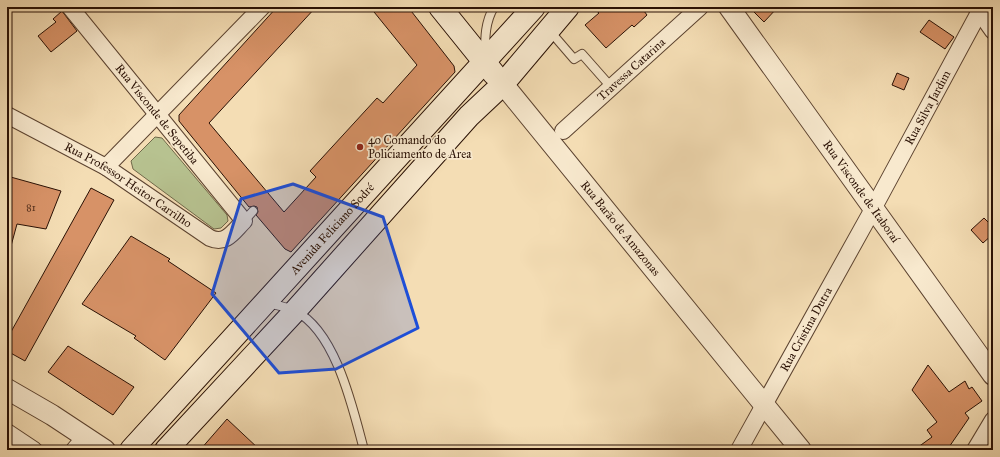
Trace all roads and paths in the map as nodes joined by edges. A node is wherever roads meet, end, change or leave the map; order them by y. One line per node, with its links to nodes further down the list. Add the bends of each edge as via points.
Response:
1 (70, 7): 16 (street, Rua Visconde de Sepetiba)
2 (262, 7): 16 (street)
3 (440, 7): 12 (main road, Rua Barão de Amazonas)
4 (494, 7): 12 (lane, via 485,32)
5 (534, 7): 12 (main road, Avenida Feliciano Sodré)
6 (568, 7): 10 (main road)
7 (699, 7): 14 (street, Travessa Catarina)
8 (729, 7): 19 (street, Rua Visconde de Itaboraí)
9 (979, 9): 11 (street); 19 (street, Rua Silva Jardim)
10 (548, 30): 13 (main road); 14 (lane, via 574,59 582,54)
11 (993, 31)
12 (485, 62): 13 (main road, Rua Barão de Amazonas); 21 (main road, Avenida Feliciano Sodré)
13 (502, 84): 22 (main road, via 469,116); 25 (street, Rua Barão de Amazonas)
14 (612, 88): 17 (street, Travessa Catarina)
15 (7, 115): 18 (street, Rua Professor Heitor Carrilho)
16 (158, 116): 18 (street); 20 (street, Rua Visconde de Sepetiba)
17 (563, 131)
18 (106, 167): 20 (street, Rua Professor Heitor Carrilho, via 218,242 225,239)
19 (873, 209): 23 (street, Rua Visconde de Itaboraí); 25 (street, Rua Cristina Dutra)
20 (248, 216)
21 (265, 302): 22 (lane); 31 (main road, Avenida Feliciano Sodré)
22 (295, 311): 32 (main road); 33 (lane, via 312,325 328,344 348,391)
23 (993, 375)
24 (7, 389): 28 (street, via 52,415)
25 (764, 405): 34 (street, Rua Cristina Dutra); 35 (street, Rua Barão de Amazonas)
26 (993, 420): 36 (street)
27 (7, 432): 29 (street)
28 (80, 444): 30 (street)
29 (34, 450)
30 (105, 450)
31 (131, 450)
32 (166, 450)
33 (364, 450)
34 (739, 450)
35 (801, 450)
36 (975, 450)

